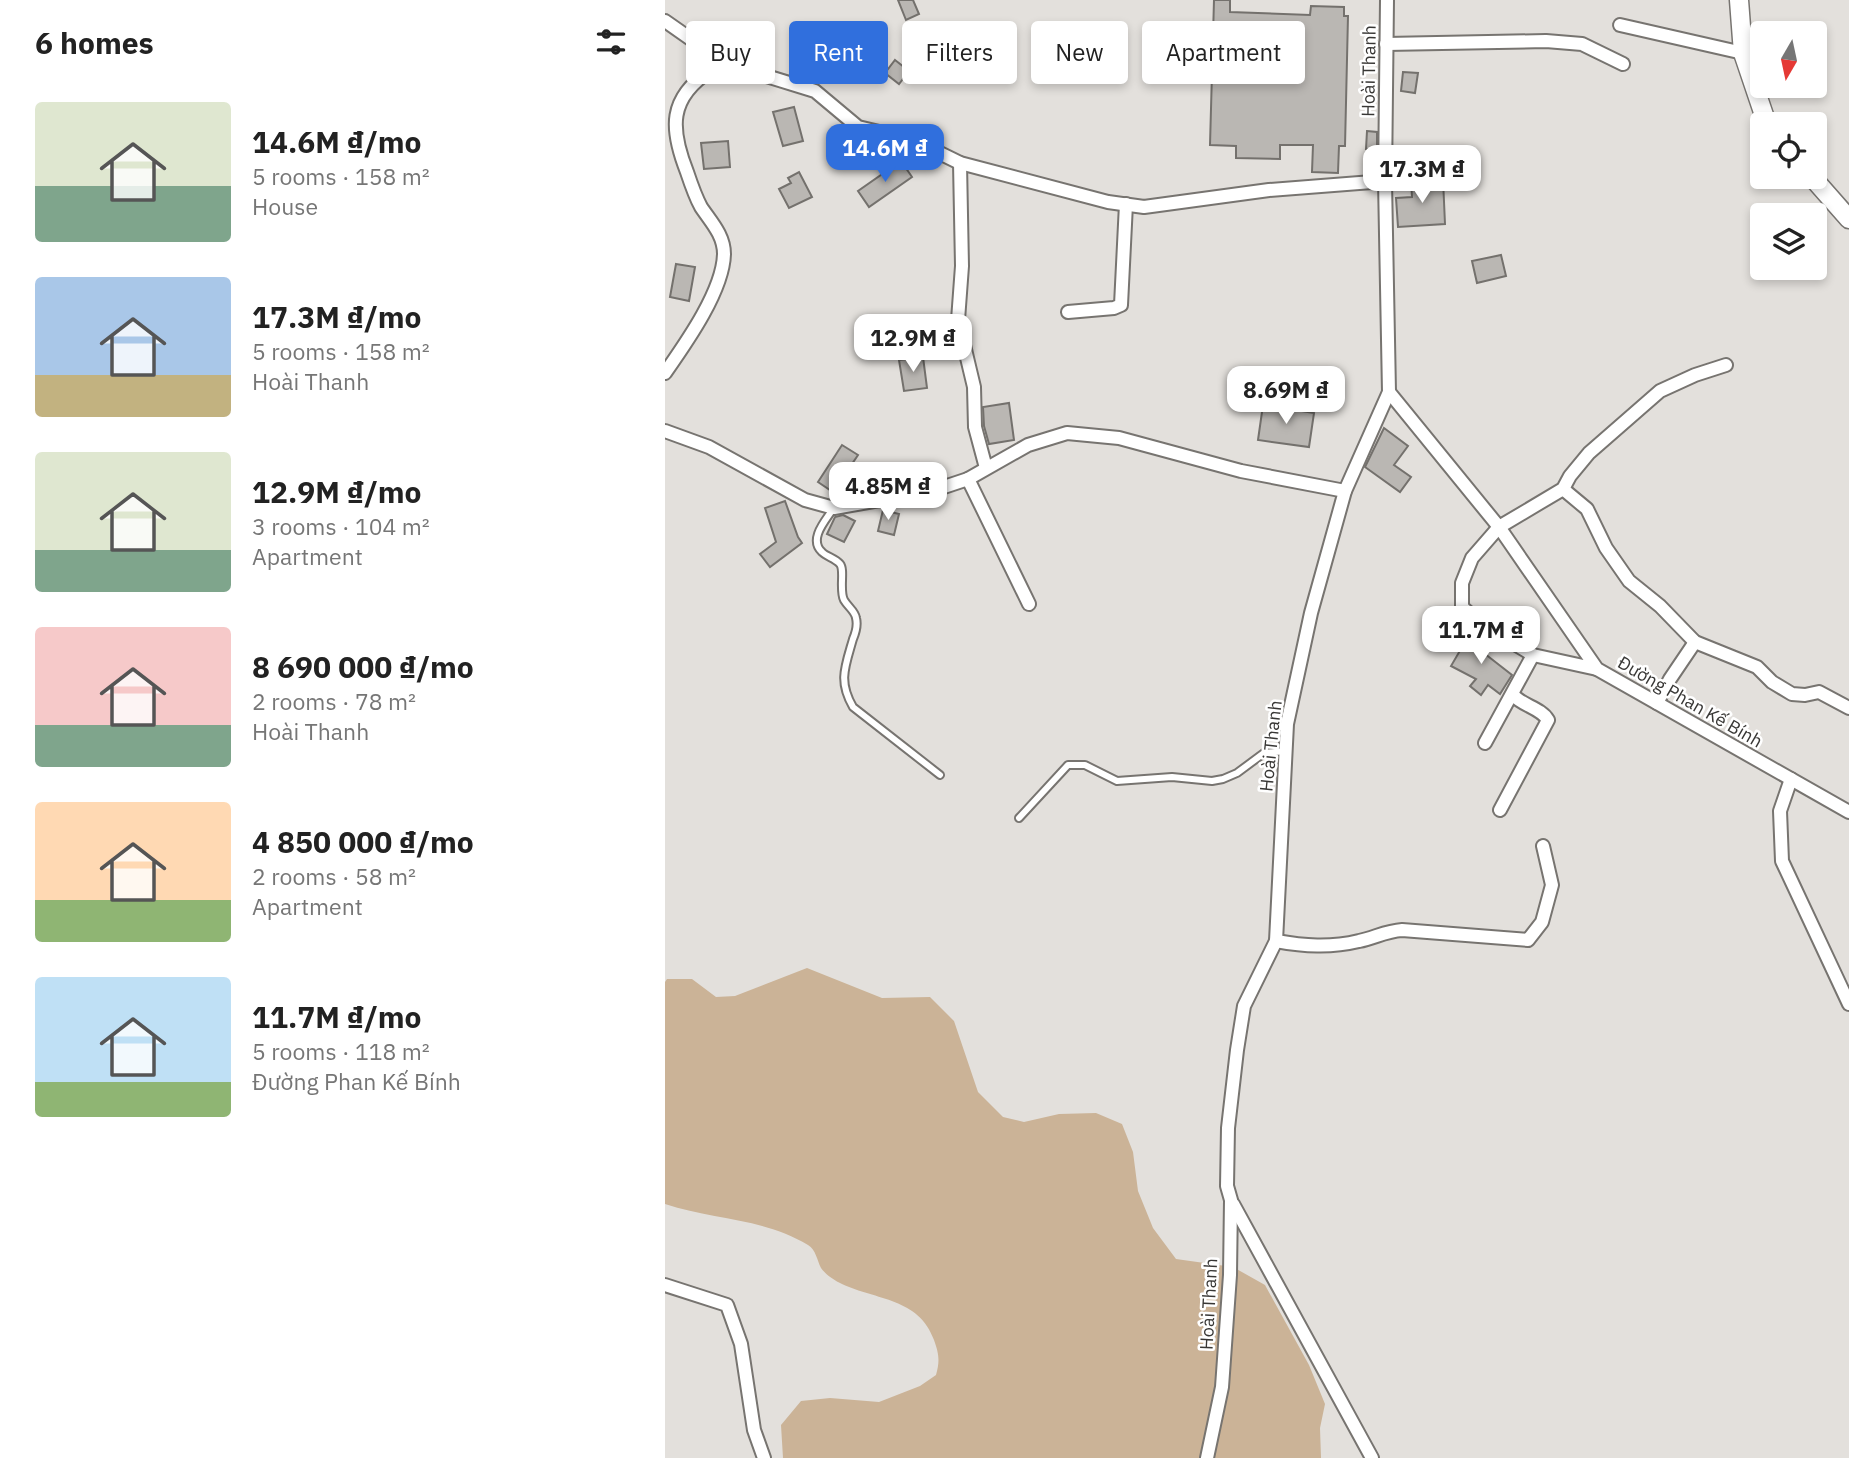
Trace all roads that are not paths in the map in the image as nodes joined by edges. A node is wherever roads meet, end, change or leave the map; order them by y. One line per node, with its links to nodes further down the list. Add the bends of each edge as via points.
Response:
1 (1387, 0): 6 (street, Hoài Thanh)
2 (1739, 0): 7 (street)
3 (665, 21): 5 (street)
4 (1620, 25): 7 (street)
5 (686, 36)
6 (1387, 44): 8 (street, via 1582,44); 13 (street, Hoài Thanh)
7 (1743, 53): 11 (street)
8 (1623, 64)
9 (775, 79): 12 (street, via 815,91 857,127 913,140)
10 (696, 84): 19 (street, via 676,112 674,135 700,205 723,242 724,257 717,284 691,336)
11 (1763, 112)
12 (960, 163): 15 (street); 22 (street, via 963,266 958,320)
13 (1385, 181): 15 (street, via 1144,207); 20 (street, Hoài Thanh)
14 (1823, 189): 16 (street)
15 (1126, 204): 17 (street, via 1121,305)
16 (1849, 219)
17 (1068, 312)
18 (1726, 365): 24 (street, via 1660,391 1589,453)
19 (665, 373)
20 (1389, 391): 25 (street, Hoài Thanh); 27 (street, Đường Phan Kế Bính)
21 (665, 430): 26 (street, via 709,447 805,500)
22 (986, 468): 23 (street); 25 (street, via 1028,445 1067,433 1119,438 1241,471)
23 (968, 479): 26 (street, via 932,491); 28 (street)
24 (1563, 489): 27 (street); 29 (street, via 1587,509 1629,581)
25 (1345, 491): 36 (street, Hoài Thanh, via 1311,613)
26 (834, 508): 37 (lane, via 818,530 817,540 821,551 841,564 844,600 856,615 845,692 853,707)
27 (1499, 527): 30 (street, via 1472,558 1462,583 1462,607); 31 (street, Đường Phan Kế Bính)
28 (1029, 604)
29 (1695, 642): 33 (street); 34 (street, via 1757,667 1792,694 1819,692)
30 (1533, 655): 31 (street); 32 (street)
31 (1598, 670): 33 (street, Đường Phan Kế Bính)
32 (1513, 695): 35 (street); 39 (street, via 1548,720)
33 (1657, 703): 38 (street, Đường Phan Kế Bính)
34 (1849, 709)
35 (1485, 743)
36 (1285, 751): 41 (lane, via 1264,753 1237,773 1212,781 1172,777 1117,781 1085,765 1068,765); 43 (street, Hoài Thanh)
37 (940, 775)
38 (1791, 779): 40 (street, Đường Phan Kế Bính); 44 (street, via 1780,811 1781,861)
39 (1500, 810)
40 (1849, 812)
41 (1019, 818)
42 (1543, 846): 43 (street, via 1552,885 1542,922 1528,940 1402,930 1326,946)
43 (1276, 942): 45 (street, Hoài Thanh, via 1244,1006 1229,1129 1227,1186)
44 (1849, 1004)
45 (1231, 1200): 48 (street, Hoài Thanh, via 1221,1387); 49 (street)
46 (665, 1284): 47 (street, via 727,1305 741,1343 754,1430)
47 (764, 1458)
48 (1207, 1458)
49 (1372, 1458)

